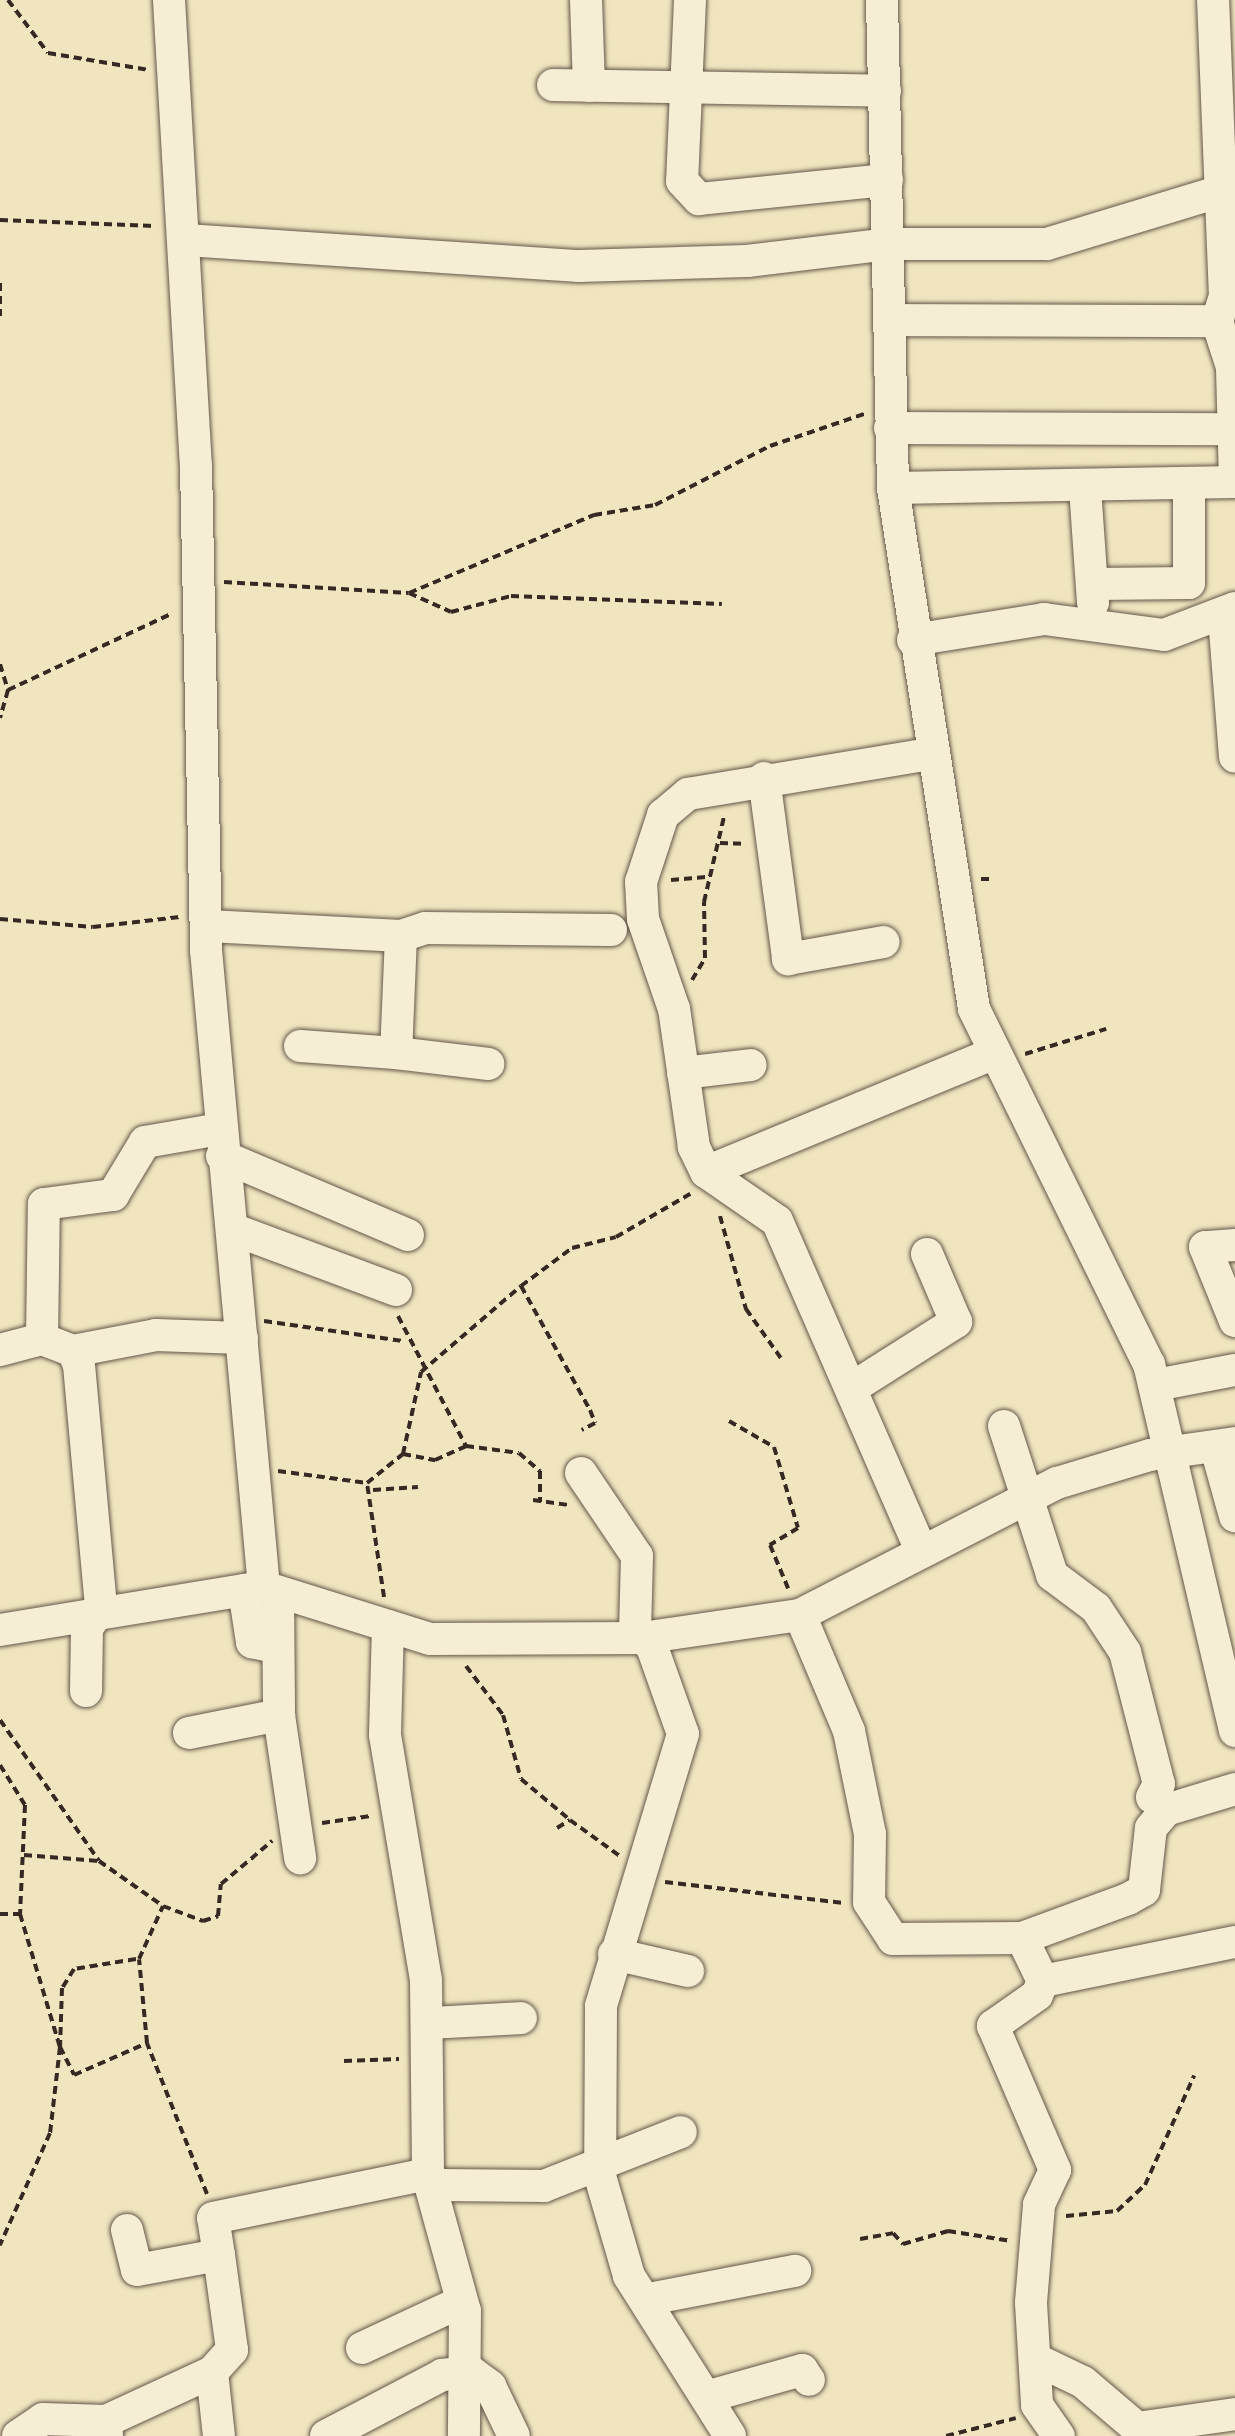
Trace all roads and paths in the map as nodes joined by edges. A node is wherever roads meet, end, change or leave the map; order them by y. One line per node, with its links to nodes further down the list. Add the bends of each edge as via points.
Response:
1 (8, 0): 7 (path, via 48,53)
2 (168, 0): 7 (street)
3 (586, 0): 9 (street)
4 (690, 0): 10 (street)
5 (882, 0): 11 (street)
6 (1214, 0): 13 (street)
7 (173, 73): 15 (street)
8 (553, 86): 9 (street)
9 (589, 86): 10 (street)
10 (687, 88): 11 (street); 12 (street, via 682,181 699,199)
11 (885, 91): 12 (street)
12 (888, 180): 16 (street)
13 (1228, 190): 16 (street, via 1048,244); 20 (street, via 1225,298)
14 (0, 220): 15 (path, via 172,226)
15 (186, 240): 16 (street, via 579,266 747,262); 29 (street)
16 (890, 244): 19 (street)
17 (0, 283): 18 (path)
18 (0, 316)
19 (890, 320): 20 (street); 22 (street)
20 (1217, 321): 21 (street)
21 (1234, 368): 23 (street)
22 (890, 418): 23 (street); 26 (street); 30 (path, via 770,446 690,491 594,515)
23 (1234, 430): 24 (street)
24 (1235, 483): 25 (street)
25 (1188, 484): 27 (street); 28 (street, via 1189,583)
26 (893, 488): 27 (street); 34 (street)
27 (1085, 488): 28 (street)
28 (1094, 584): 33 (street)
29 (200, 592): 30 (path, via 273,580); 36 (path); 45 (street)
30 (409, 593): 31 (path, via 451,612 512,596)
31 (722, 604)
32 (1229, 613): 33 (street, via 1164,635); 39 (street)
33 (1092, 625): 34 (street, via 1044,620)
34 (914, 640): 38 (street)
35 (0, 664): 36 (path)
36 (8, 690): 37 (path)
37 (0, 718)
38 (930, 754): 40 (street); 53 (street, via 974,1009)
39 (1235, 757)
40 (764, 778): 41 (street); 48 (street, via 788,959)
41 (724, 786): 42 (path); 43 (street, via 688,794 663,815)
42 (709, 877): 43 (path); 49 (path, via 705,958)
43 (641, 882): 49 (street, via 643,919)
44 (0, 919): 45 (path, via 93,927 195,916)
45 (208, 926): 47 (street); 57 (street)
46 (611, 930): 47 (street, via 425,928)
47 (401, 936): 52 (street)
48 (883, 942)
49 (674, 1009): 56 (street)
50 (1106, 1029): 53 (path)
51 (300, 1046): 52 (street)
52 (396, 1054): 54 (street)
53 (997, 1062): 58 (street); 74 (street)
54 (488, 1064)
55 (751, 1065): 56 (street)
56 (683, 1073): 58 (street)
57 (221, 1142): 59 (street); 60 (street); 67 (street, via 145,1142 113,1196 44,1204)
58 (706, 1172): 63 (path, via 672,1208 572,1248); 71 (path, via 746,1309); 75 (street, via 778,1221)
59 (232, 1229): 64 (street); 66 (street)
60 (408, 1235)
61 (1235, 1245): 65 (street, via 1204,1247)
62 (927, 1254): 75 (street, via 956,1322)
63 (521, 1286): 73 (path); 78 (path, via 590,1410 595,1423)
64 (396, 1290): 68 (path)
65 (1235, 1322)
66 (241, 1328): 68 (path); 70 (street); 83 (street)
67 (42, 1339): 69 (street); 70 (street)
68 (403, 1341): 73 (path)
69 (0, 1350)
70 (73, 1350): 94 (street, via 101,1608)
71 (782, 1361)
72 (1235, 1370): 74 (street)
73 (420, 1372): 80 (path); 82 (path)
74 (1156, 1384): 81 (street)
75 (855, 1386): 91 (street)
76 (729, 1421): 93 (path, via 774,1447 798,1528 770,1546 772,1561)
77 (1004, 1426): 88 (street)
78 (582, 1430)
79 (1226, 1445): 81 (street); 90 (street)
80 (466, 1446): 82 (path, via 435,1460); 89 (path, via 519,1454 540,1471)
81 (1171, 1453): 88 (street); 102 (street)
82 (403, 1454): 85 (path)
83 (254, 1469): 85 (path); 92 (street)
84 (581, 1473): 97 (street, via 637,1556 634,1630)
85 (367, 1483): 87 (path)
86 (418, 1487): 87 (path)
87 (373, 1490): 95 (path)
88 (1027, 1498): 91 (street); 106 (street, via 1052,1575 1096,1608 1124,1652 1159,1784)
89 (540, 1502)
90 (1235, 1516)
91 (920, 1548): 93 (street)
92 (262, 1590): 94 (street); 95 (street); 100 (street, via 275,1648)
93 (800, 1615): 97 (street); 114 (street, via 854,1750 870,1834)
94 (92, 1617): 96 (street); 99 (street)
95 (388, 1626): 98 (street); 107 (street, via 386,1735)
96 (0, 1630)
97 (642, 1638): 98 (street); 113 (street, via 683,1734)
98 (464, 1639): 108 (path, via 466,1668 512,1735 516,1770)
99 (86, 1691)
100 (279, 1716): 103 (street); 110 (street)
101 (0, 1720): 112 (path)
102 (1235, 1730)
103 (190, 1732)
104 (0, 1765): 111 (path, via 25,1806)
105 (1235, 1789): 106 (street)
106 (1149, 1803): 118 (street, via 1144,1890)
107 (398, 1813): 110 (path); 125 (street)
108 (570, 1820): 109 (path); 113 (path)
109 (558, 1828)
110 (295, 1843): 115 (path, via 220,1884 218,1916 203,1921)
111 (24, 1856): 112 (path); 117 (path)
112 (99, 1860): 115 (path)
113 (647, 1868): 114 (path, via 649,1880 775,1901); 120 (street)
114 (869, 1902): 118 (street, via 880,1930 911,1944)
115 (163, 1906): 121 (path)
116 (0, 1914): 117 (path)
117 (20, 1914): 127 (path)
118 (1022, 1938): 123 (street)
119 (1217, 1953): 123 (street)
120 (614, 1954): 122 (street); 131 (street, via 594,2106)
121 (138, 1959): 126 (path); 127 (path, via 74,1969 62,1988)
122 (688, 1971)
123 (1042, 1981): 141 (street, via 1037,1996 993,2026 1054,2170 1034,2244)
124 (521, 2018): 125 (street)
125 (430, 2023): 128 (street)
126 (147, 2043): 127 (path, via 74,2075); 133 (path, via 162,2094 205,2170)
127 (60, 2047): 135 (path, via 50,2132)
128 (430, 2057): 129 (path); 132 (street)
129 (344, 2061)
130 (681, 2132): 131 (street)
131 (600, 2168): 132 (street, via 544,2186 441,2185); 138 (street, via 629,2276)
132 (428, 2177): 133 (street); 139 (street)
133 (213, 2218): 136 (street)
134 (126, 2230): 136 (street, via 124,2273)
135 (0, 2245)
136 (218, 2255): 142 (street, via 232,2350)
137 (796, 2271): 138 (street)
138 (649, 2298): 145 (street)
139 (461, 2302): 140 (street); 143 (street)
140 (362, 2348)
141 (1039, 2361): 146 (street); 149 (street, via 1082,2382 1137,2428)
142 (212, 2372): 148 (street); 150 (street)
143 (471, 2372): 151 (street, via 442,2375); 153 (street); 154 (street, via 490,2386)
144 (809, 2380): 145 (street, via 802,2370)
145 (706, 2397): 155 (street)
146 (1037, 2405): 156 (path, via 1000,2426); 157 (street)
147 (1235, 2414): 149 (street)
148 (107, 2428): 152 (street, via 43,2420)
149 (1161, 2433)
150 (214, 2434)
151 (335, 2434)
152 (18, 2436)
153 (464, 2436)
154 (514, 2436)
155 (730, 2436)
156 (946, 2436)
157 (1059, 2436)

